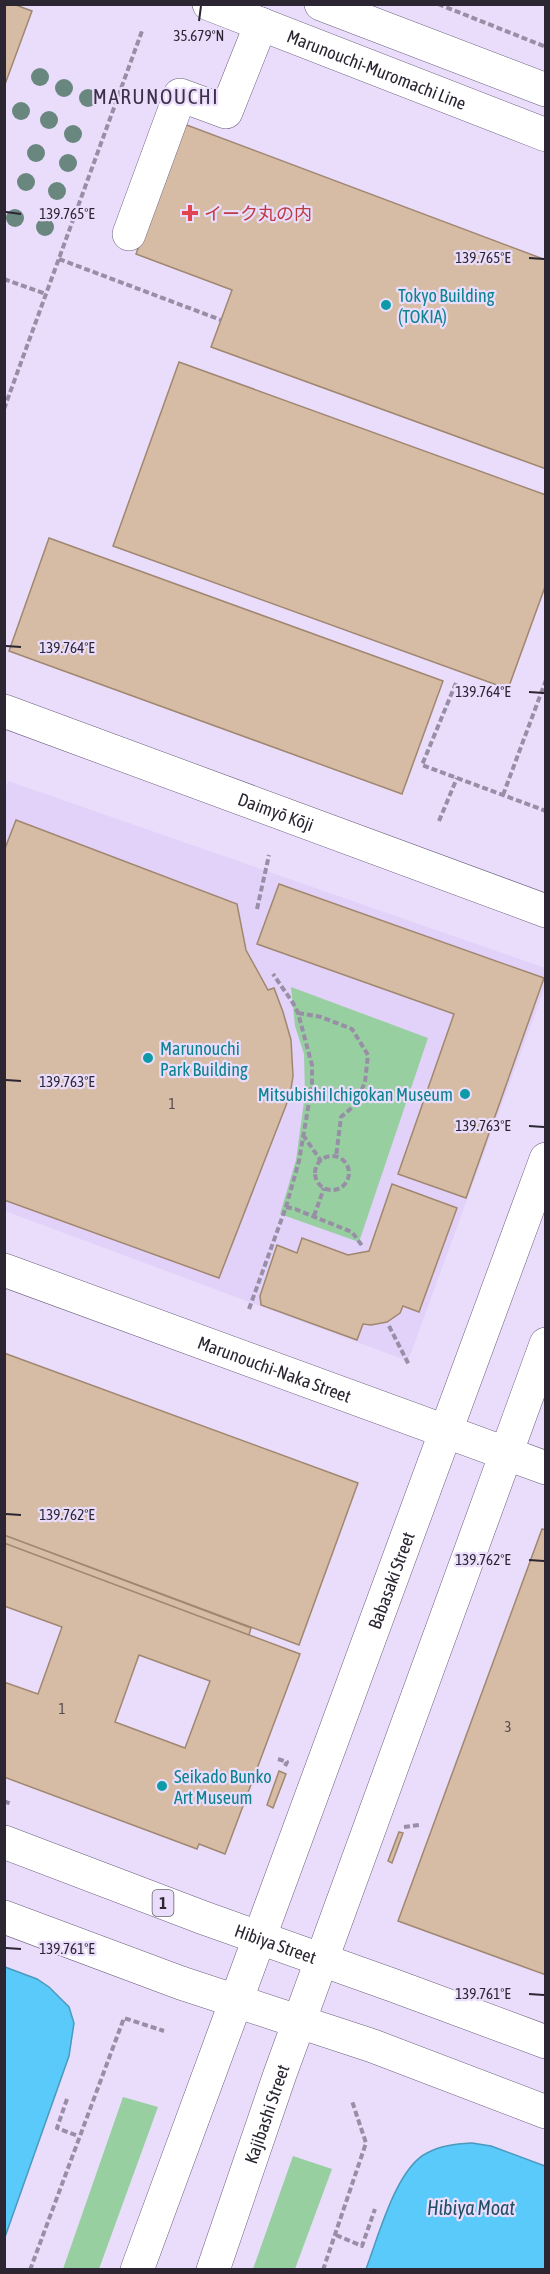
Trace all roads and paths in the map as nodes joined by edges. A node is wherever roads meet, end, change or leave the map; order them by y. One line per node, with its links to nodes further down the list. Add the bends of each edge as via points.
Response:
1 (209, 4): 4 (main road, Marunouchi-Muromachi Line)
2 (321, 4): 7 (main road)
3 (438, 4): 6 (path)
4 (261, 24): 8 (main road, Marunouchi-Muromachi Line); 9 (main road, via 226,112 180,95)
5 (142, 31): 10 (path)
6 (546, 47)
7 (546, 90)
8 (546, 135)
9 (129, 234)
10 (59, 259): 12 (path); 13 (path)
11 (4, 279): 12 (path)
12 (46, 294): 14 (path)
13 (221, 320)
14 (4, 409)
15 (546, 680): 19 (path)
16 (456, 683): 18 (path, via 422,765)
17 (4, 711): 24 (main road, Daimyō Kōji)
18 (457, 778): 19 (path); 21 (path)
19 (503, 795): 20 (path)
20 (546, 811)
21 (439, 822)
22 (269, 855): 23 (path)
23 (257, 909)
24 (546, 910)
25 (273, 974): 26 (path)
26 (298, 1014): 27 (path, via 312,1065); 28 (path, via 321,1017 352,1029 368,1055 366,1082 356,1105 341,1117)
27 (303, 1135): 30 (path); 32 (path)
28 (336, 1156): 30 (path); 31 (path, via 348,1168 348,1179 341,1188)
29 (546, 1159): 40 (main road, Babasaki Street)
30 (321, 1161): 31 (path, via 316,1175)
31 (324, 1188): 33 (path)
32 (286, 1207): 33 (path); 36 (path)
33 (314, 1216): 34 (path, via 352,1232)
34 (363, 1246)
35 (4, 1270): 40 (main road, Marunouchi-Naka Street)
36 (249, 1309)
37 (389, 1326): 39 (path)
38 (546, 1344): 41 (main road)
39 (409, 1365)
40 (445, 1431): 41 (main road, Marunouchi-Naka Street); 49 (main road, Babasaki Street)
41 (506, 1453): 42 (main road, Marunouchi-Naka Street); 50 (main road)
42 (546, 1468)
43 (278, 1759): 44 (path, via 287,1762)
44 (283, 1772)
45 (4, 1801): 46 (path)
46 (11, 1804)
47 (4, 1842): 49 (main road, Hibiya Street / 1)
48 (4, 1917): 51 (main road)
49 (259, 1938): 50 (main road, Hibiya Street / 1); 51 (main road, Babasaki Street)
50 (322, 1960): 52 (main road, Kajibashi Street); 54 (main road, Hibiya Street / 1)
51 (236, 2002): 52 (main road); 62 (main road)
52 (299, 2023): 57 (main road, via 373,2046); 63 (main road, Kajibashi Street)
53 (164, 2031): 58 (path, via 124,2018)
54 (546, 2042)
55 (67, 2099): 58 (path, via 57,2128)
56 (352, 2101): 60 (path, via 366,2143)
57 (546, 2112)
58 (78, 2136): 61 (path)
59 (375, 2209): 60 (path, via 362,2246)
60 (336, 2235): 64 (path)
61 (30, 2270)
62 (137, 2270)
63 (213, 2270)
64 (323, 2270)

